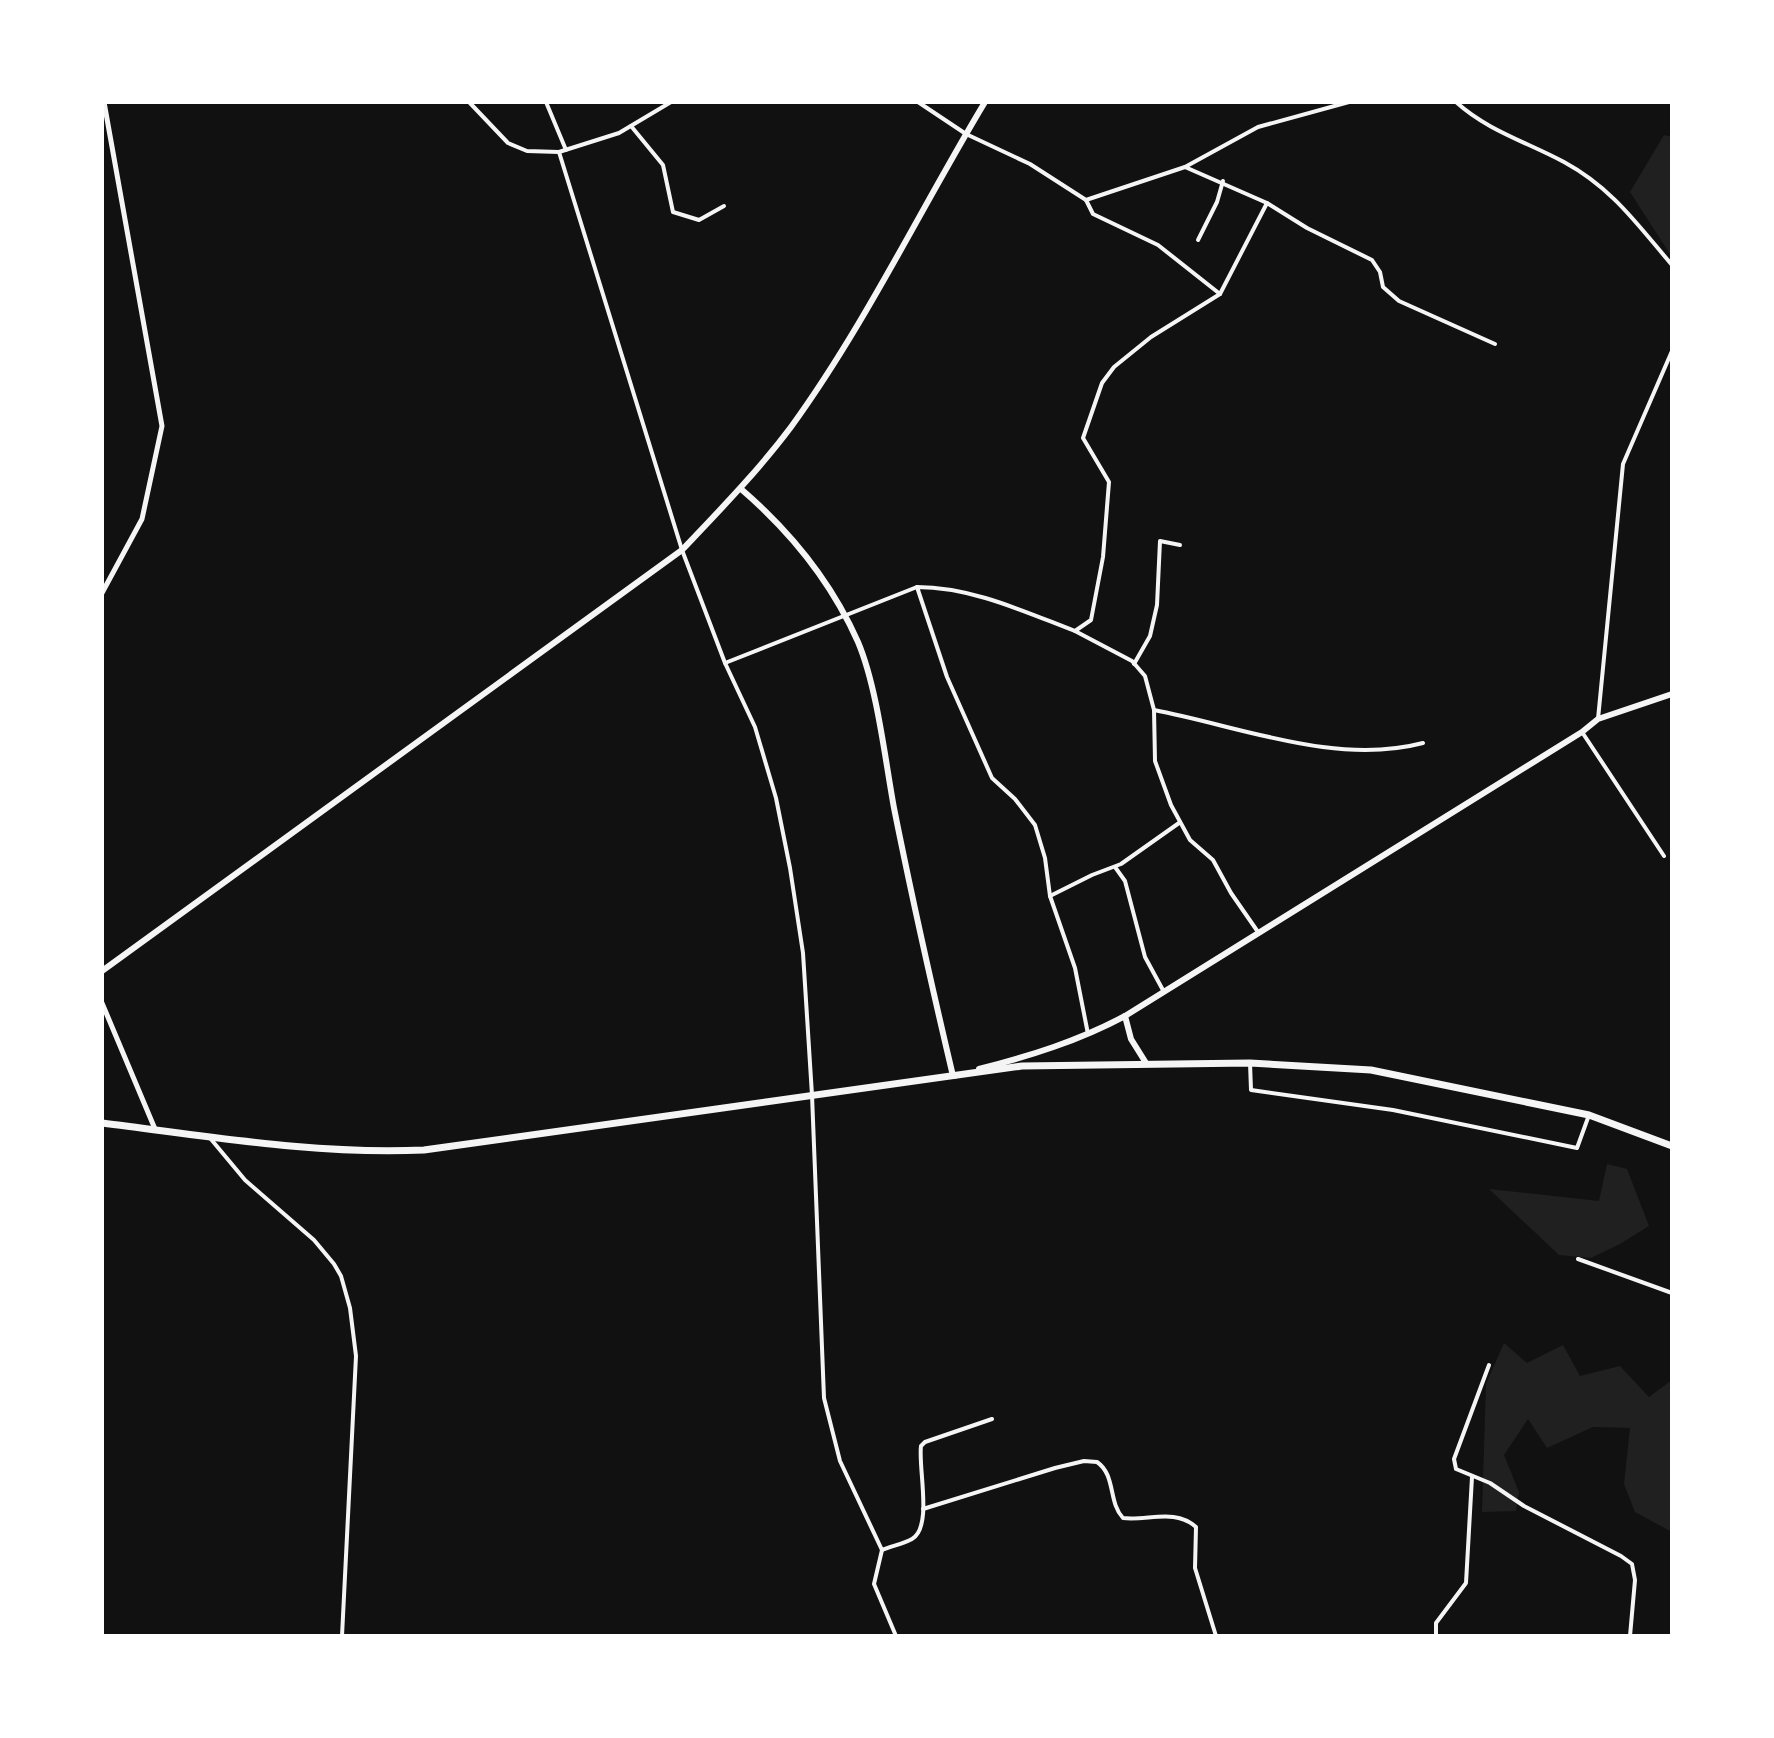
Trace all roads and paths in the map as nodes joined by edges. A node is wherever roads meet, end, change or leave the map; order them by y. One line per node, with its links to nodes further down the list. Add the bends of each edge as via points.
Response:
1 (104, 102): 27 (street, via 162,426 142,519)
2 (469, 102): 12 (street, via 508,143 527,151)
3 (546, 102): 11 (street)
4 (671, 102): 9 (street)
5 (918, 102): 10 (street)
6 (985, 102): 10 (main road)
7 (1349, 102): 13 (street, via 1258,127)
8 (1456, 102): 19 (street, via 1486,125 1547,152 1609,191)
9 (631, 126): 11 (street); 17 (street, via 663,165 673,212 699,220)
10 (966, 134): 15 (street, via 1030,164); 23 (main road, via 832,365)
11 (566, 150): 12 (street)
12 (559, 152): 25 (street)
13 (1185, 167): 14 (street); 15 (street)
14 (1223, 181): 16 (street); 18 (street)
15 (1086, 200): 20 (street, via 1093,214 1158,245)
16 (1267, 203): 20 (street); 21 (street, via 1372,260 1383,287 1399,301)
17 (724, 206)
18 (1198, 240)
19 (1672, 265)
20 (1220, 294): 29 (street, via 1131,351 1102,383 1083,438 1109,482 1108,511 1091,620)
21 (1495, 344)
22 (1672, 351): 34 (street, via 1621,474)
23 (741, 489): 25 (main road); 28 (main road, via 813,563)
24 (1180, 545): 31 (street, via 1160,541 1157,605 1150,636)
25 (682, 550): 30 (street); 42 (main road)
26 (917, 587): 28 (street); 29 (street, via 983,598); 40 (street, via 947,677 992,778 1035,825)
27 (102, 593)
28 (844, 614): 30 (street); 49 (main road, via 872,692)
29 (1075, 631): 31 (street)
30 (725, 663): 50 (street, via 755,727 776,798 803,953)
31 (1134, 664): 33 (street, via 1145,676)
32 (1672, 694): 34 (main road)
33 (1154, 710): 36 (street, via 1242,732 1345,748 1389,750); 37 (street, via 1155,761)
34 (1598, 719): 35 (main road)
35 (1582, 732): 38 (street); 41 (main road)
36 (1423, 743)
37 (1179, 823): 39 (street); 41 (street, via 1213,860)
38 (1664, 856)
39 (1115, 867): 40 (street); 43 (street, via 1125,881 1145,957)
40 (1050, 896): 46 (street, via 1075,968)
41 (1258, 932): 43 (main road)
42 (102, 971)
43 (1164, 992): 45 (main road)
44 (102, 1003): 53 (street)
45 (1125, 1016): 46 (main road); 47 (main road)
46 (1088, 1035): 49 (main road)
47 (1146, 1063): 48 (highway); 49 (highway, via 1022,1066)
48 (1250, 1063): 51 (highway, via 1371,1070); 51 (street, via 1251,1090 1393,1110 1577,1148)
49 (953, 1076): 50 (highway)
50 (812, 1095): 54 (highway, via 424,1150 357,1150); 62 (street, via 824,1398 840,1461)
51 (1589, 1115): 55 (highway)
52 (102, 1123): 53 (highway)
53 (155, 1129): 54 (highway)
54 (209, 1137): 63 (street, via 245,1180 334,1264 350,1308 356,1356)
55 (1672, 1146)
56 (1578, 1259): 57 (street)
57 (1672, 1293)
58 (1489, 1365): 60 (street, via 1454,1459 1456,1469)
59 (992, 1419): 61 (street, via 921,1446)
60 (1472, 1477): 66 (street, via 1466,1583 1436,1623); 67 (street, via 1632,1564)
61 (923, 1509): 62 (street, via 916,1536); 65 (street, via 1055,1468 1097,1462 1106,1471 1123,1518 1174,1516 1196,1527 1195,1568)
62 (882, 1550): 64 (street, via 874,1584)
63 (342, 1636)
64 (896, 1636)
65 (1216, 1636)
66 (1436, 1636)
67 (1630, 1636)

